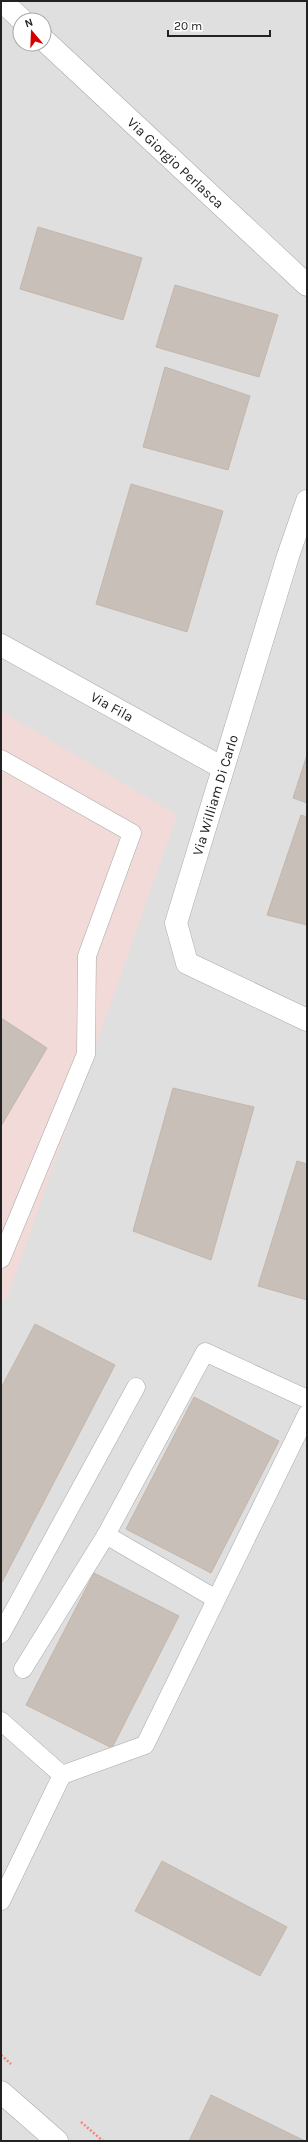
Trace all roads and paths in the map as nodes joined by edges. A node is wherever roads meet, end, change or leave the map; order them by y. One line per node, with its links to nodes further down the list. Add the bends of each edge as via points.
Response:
1 (2, 1): 2 (street)
2 (14, 12)
3 (52, 47): 4 (street, Via Giorgio Perlasca)
4 (307, 285)
5 (307, 501): 8 (street, Via William Di Carlo)
6 (1, 644): 8 (street, Via Fila)
7 (1, 759): 10 (lane, via 132,833 87,956 86,1054)
8 (223, 768): 9 (street, Via William Di Carlo, via 176,923 187,963)
9 (307, 1020)
10 (1, 1259)
11 (136, 1387): 16 (lane)
12 (307, 1398): 14 (lane, via 205,1352)
13 (307, 1414): 15 (lane)
14 (106, 1536): 15 (lane); 17 (lane)
15 (216, 1599): 19 (lane, via 145,1745)
16 (1, 1634)
17 (22, 1669)
18 (1, 1721): 19 (lane)
19 (62, 1775): 20 (lane)
20 (1, 1901)
21 (1, 2092): 22 (street)
22 (57, 2141)

